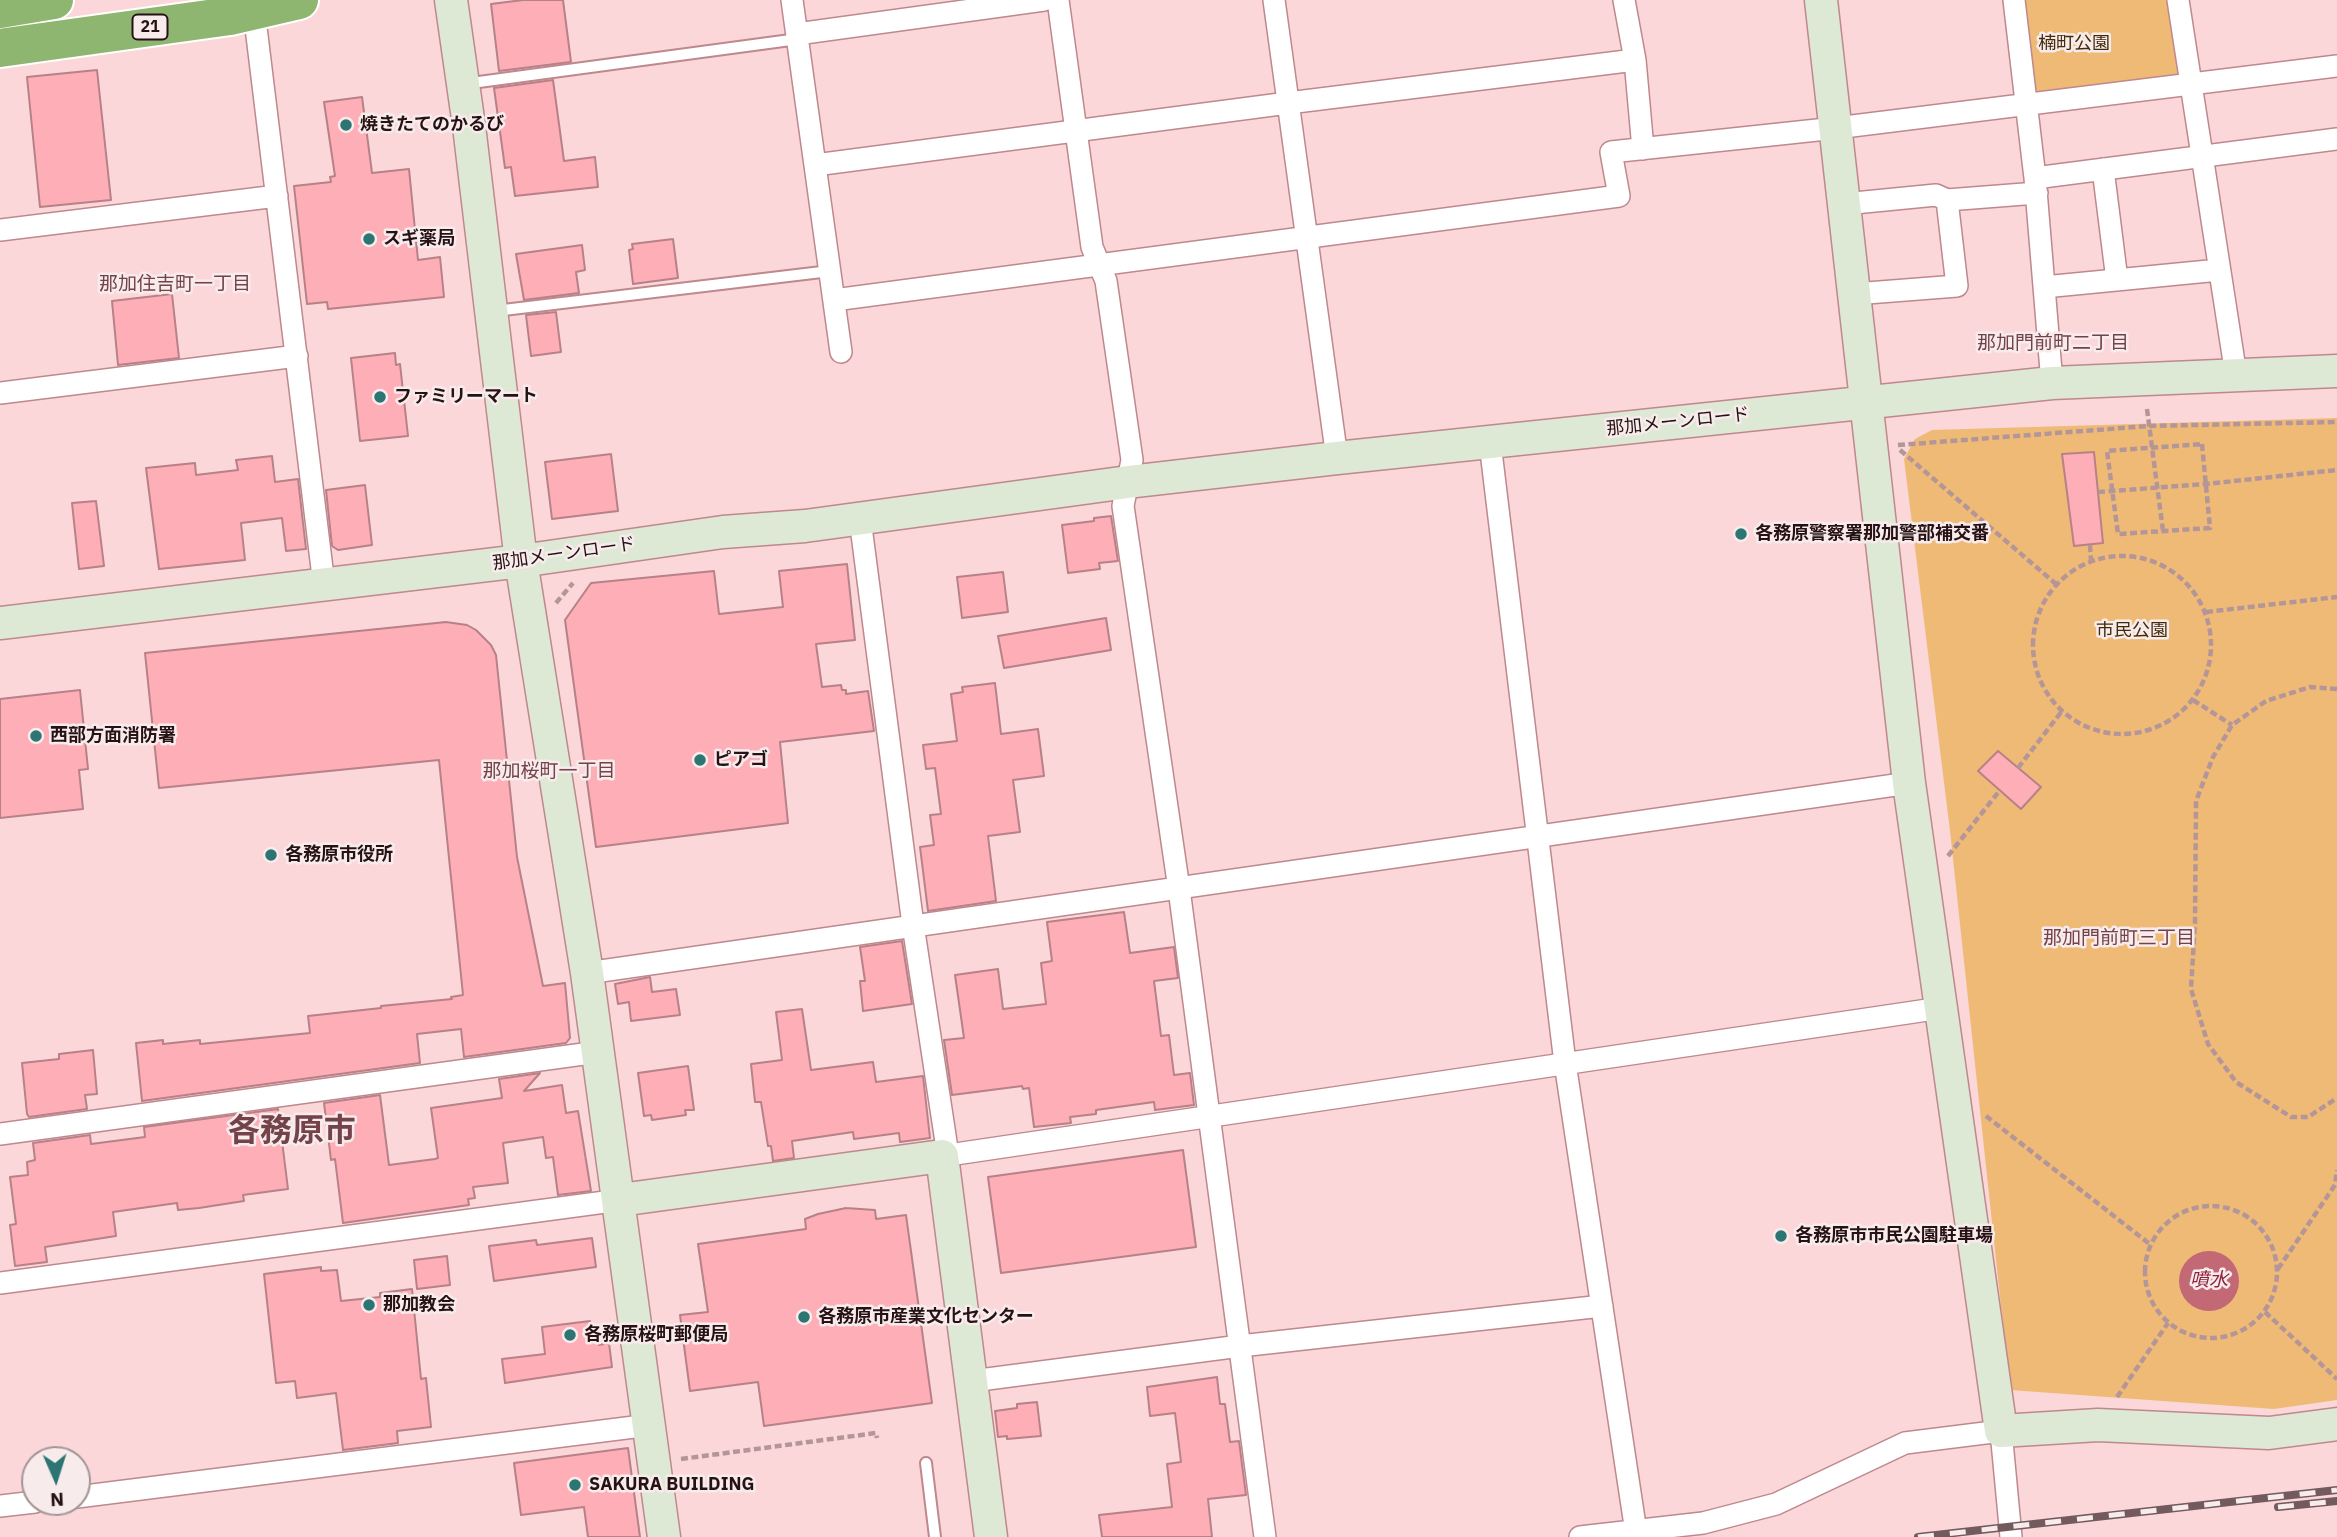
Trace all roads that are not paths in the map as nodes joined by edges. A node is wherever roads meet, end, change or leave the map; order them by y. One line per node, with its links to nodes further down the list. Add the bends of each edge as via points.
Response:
1 (54, 0): 12 (highway)
2 (299, 0): 13 (highway, 21)
3 (451, 0): 18 (street)
4 (792, 0): 14 (street)
5 (1044, 0): 14 (street)
6 (1058, 0): 23 (street)
7 (1273, 0): 20 (street)
8 (1624, 0): 16 (street)
9 (1821, 0): 22 (street)
10 (2014, 0): 21 (street)
11 (2178, 0): 19 (street)
12 (0, 9)
13 (254, 10): 15 (highway, 21); 30 (street)
14 (797, 37): 18 (lane); 27 (street)
15 (0, 48)
16 (1635, 60): 20 (street); 25 (street)
17 (2337, 66): 19 (street)
18 (463, 84): 42 (street)
19 (2190, 84): 21 (street); 26 (street)
20 (1287, 103): 23 (street); 34 (street)
21 (2028, 104): 22 (street); 29 (street)
22 (1836, 128): 25 (street); 32 (street)
23 (1077, 132): 27 (street); 35 (street, via 1092,247)
24 (2337, 139): 26 (street)
25 (1643, 149): 34 (street, via 1611,152 1619,196)
26 (2202, 157): 28 (street); 36 (street)
27 (815, 165): 37 (street)
28 (2103, 169): 29 (street); 38 (street)
29 (2036, 186): 31 (street); 39 (street)
30 (277, 196): 33 (street); 44 (street)
31 (1947, 200): 32 (street, via 1936,195); 40 (street, via 1957,286)
32 (1844, 204): 40 (street)
33 (0, 230)
34 (1307, 236): 35 (street); 51 (street)
35 (1099, 263): 41 (street); 52 (street, via 1106,281 1132,460)
36 (2219, 270): 38 (street); 46 (street)
37 (830, 271): 41 (street); 42 (lane)
38 (2117, 280): 39 (street)
39 (2044, 287): 47 (street)
40 (1854, 294): 49 (street)
41 (834, 300): 43 (street)
42 (492, 311): 54 (street)
43 (841, 352)
44 (297, 356): 48 (street); 55 (street)
45 (2337, 371): 46 (street)
46 (2236, 375): 47 (street, 那加メーンロード)
47 (2052, 383): 49 (street, 那加メーンロード)
48 (0, 393)
49 (1866, 401): 50 (street, 那加メーンロード); 57 (street)
50 (1490, 443): 51 (street, 那加メーンロード); 58 (street)
51 (1337, 458): 52 (street, 那加メーンロード)
52 (1128, 482): 53 (street, 那加メーンロード); 59 (street, via 1124,506)
53 (860, 519): 54 (street, 那加メーンロード, via 723,532); 60 (street)
54 (521, 561): 55 (street, 那加メーンロード); 61 (street)
55 (324, 584): 56 (street, 那加メーンロード)
56 (0, 623)
57 (1909, 783): 58 (street); 62 (street)
58 (1537, 835): 59 (street); 64 (street)
59 (1179, 889): 60 (street); 65 (street)
60 (913, 925): 61 (street); 67 (street)
61 (587, 973): 63 (street)
62 (1941, 1008): 64 (street); 75 (street)
63 (598, 1052): 66 (street); 68 (street)
64 (1564, 1063): 65 (street); 70 (street)
65 (1209, 1115): 67 (street); 71 (street)
66 (0, 1134)
67 (945, 1156): 68 (street); 72 (street)
68 (620, 1200): 69 (street); 74 (street)
69 (0, 1283)
70 (1602, 1306): 71 (street); 80 (street)
71 (1240, 1346): 72 (street); 84 (street)
72 (972, 1381): 83 (street)
73 (2337, 1424): 75 (street, via 2269,1433 2098,1425)
74 (650, 1426): 77 (street); 81 (street)
75 (2001, 1430): 80 (street, via 1905,1443 1776,1504 1703,1523); 86 (street)
76 (926, 1463): 82 (lane)
77 (91, 1495)
78 (21, 1504): 79 (street)
79 (0, 1506)
80 (1636, 1532): 85 (street)
81 (664, 1537)
82 (935, 1537)
83 (991, 1537)
84 (1265, 1537)
85 (1580, 1537)
86 (2011, 1537)

